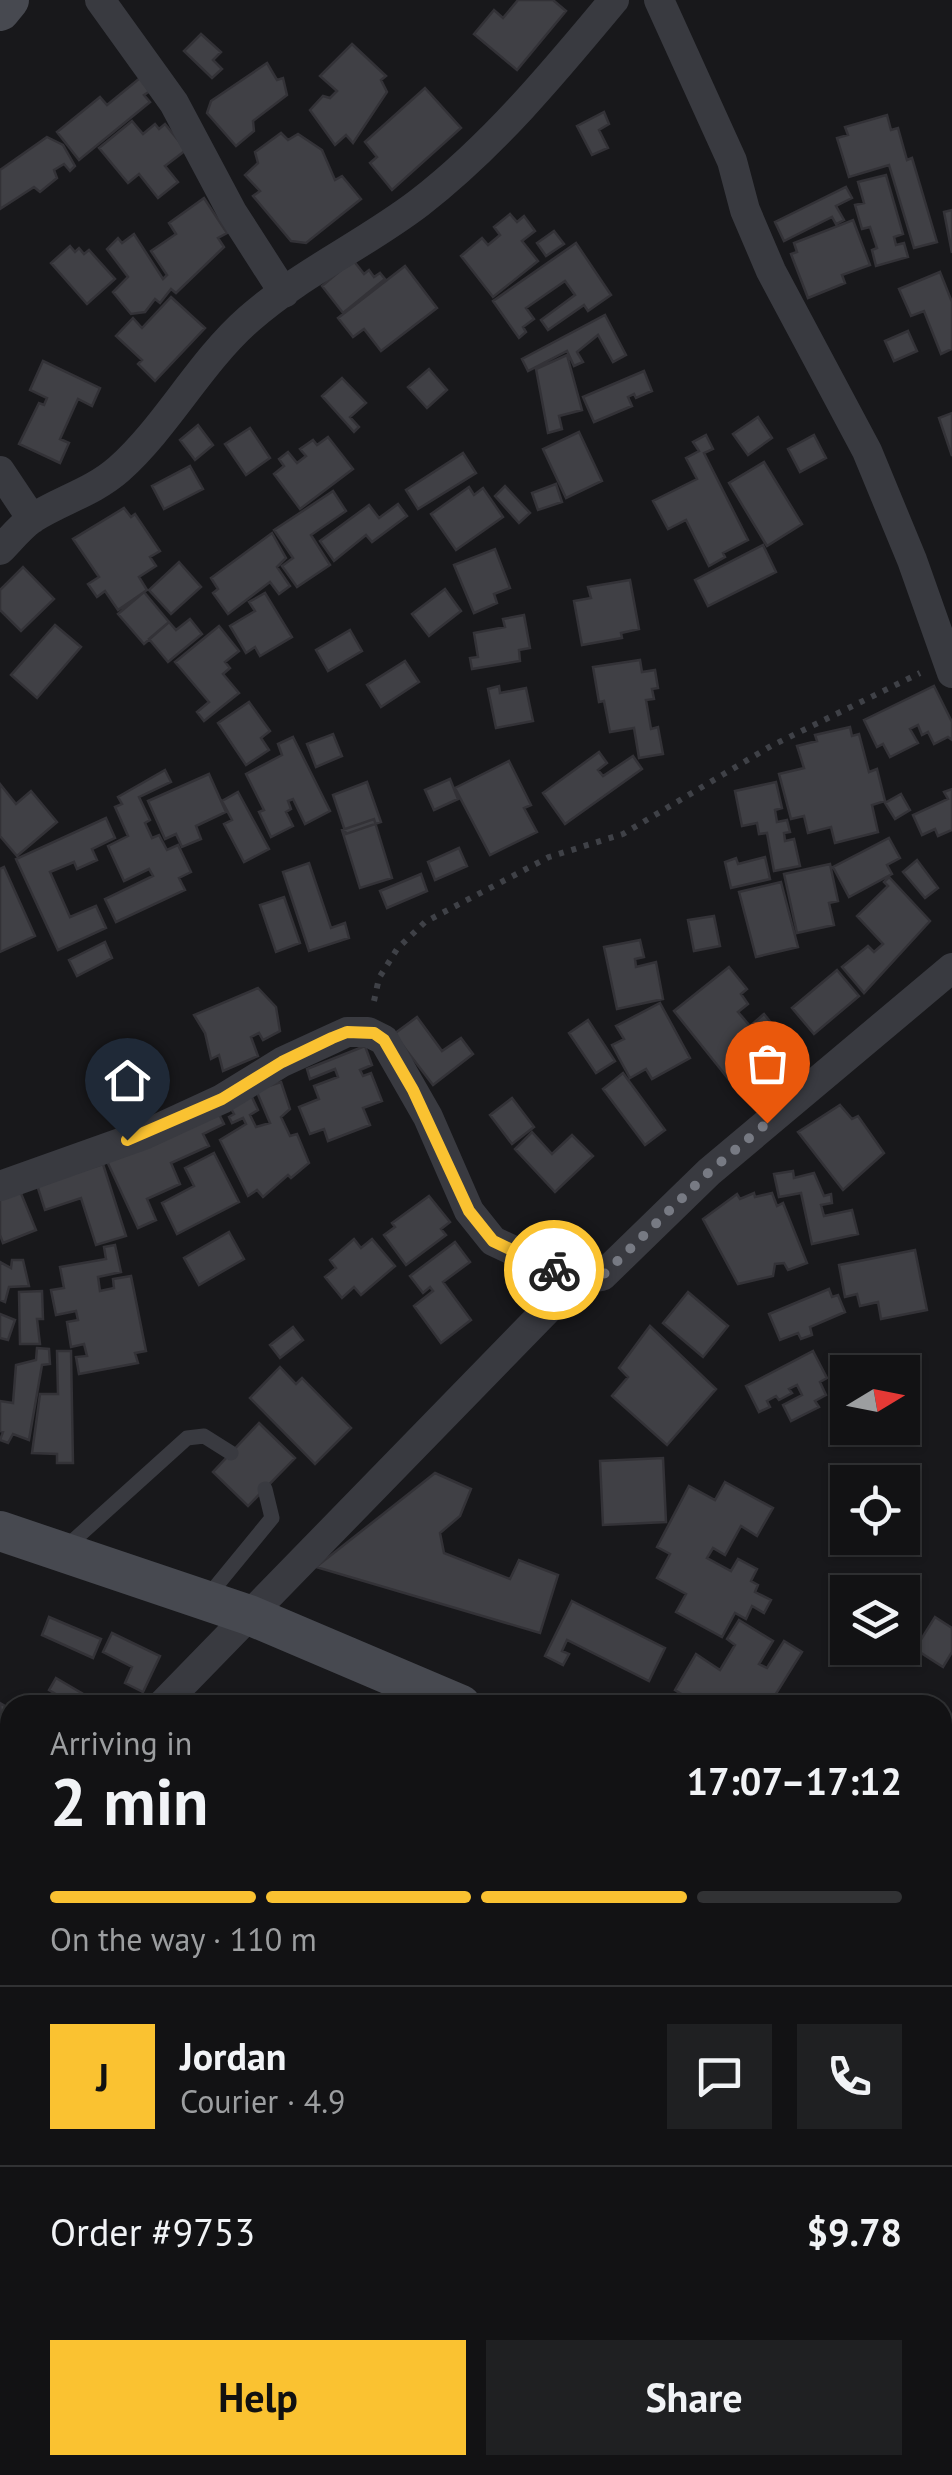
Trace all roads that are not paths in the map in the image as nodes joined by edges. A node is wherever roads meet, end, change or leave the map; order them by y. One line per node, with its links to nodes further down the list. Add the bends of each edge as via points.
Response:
1 (9, 0): 5 (main road)
2 (100, 0): 6 (street, via 174,103)
3 (614, 0): 6 (street, via 514,115 421,202)
4 (659, 0): 10 (street, via 732,161 771,271 867,451)
5 (0, 10)
6 (284, 293): 8 (street, via 247,321 116,472)
7 (0, 471): 8 (street)
8 (32, 519): 9 (street)
9 (0, 550)
10 (948, 667)
11 (952, 968): 13 (street, via 709,1172 602,1276)
12 (0, 1186): 13 (street, via 146,1134 332,1038 368,1032 384,1040 428,1117 469,1211 493,1241)
13 (576, 1280): 19 (street)
14 (230, 1453): 17 (lane, via 204,1436 186,1438)
15 (265, 1488): 18 (lane, via 272,1518)
16 (0, 1532): 17 (main road)
17 (62, 1552): 18 (main road)
18 (204, 1600): 19 (main road)
19 (249, 1615): 20 (street); 21 (main road)
20 (172, 1695)
21 (437, 1695)

